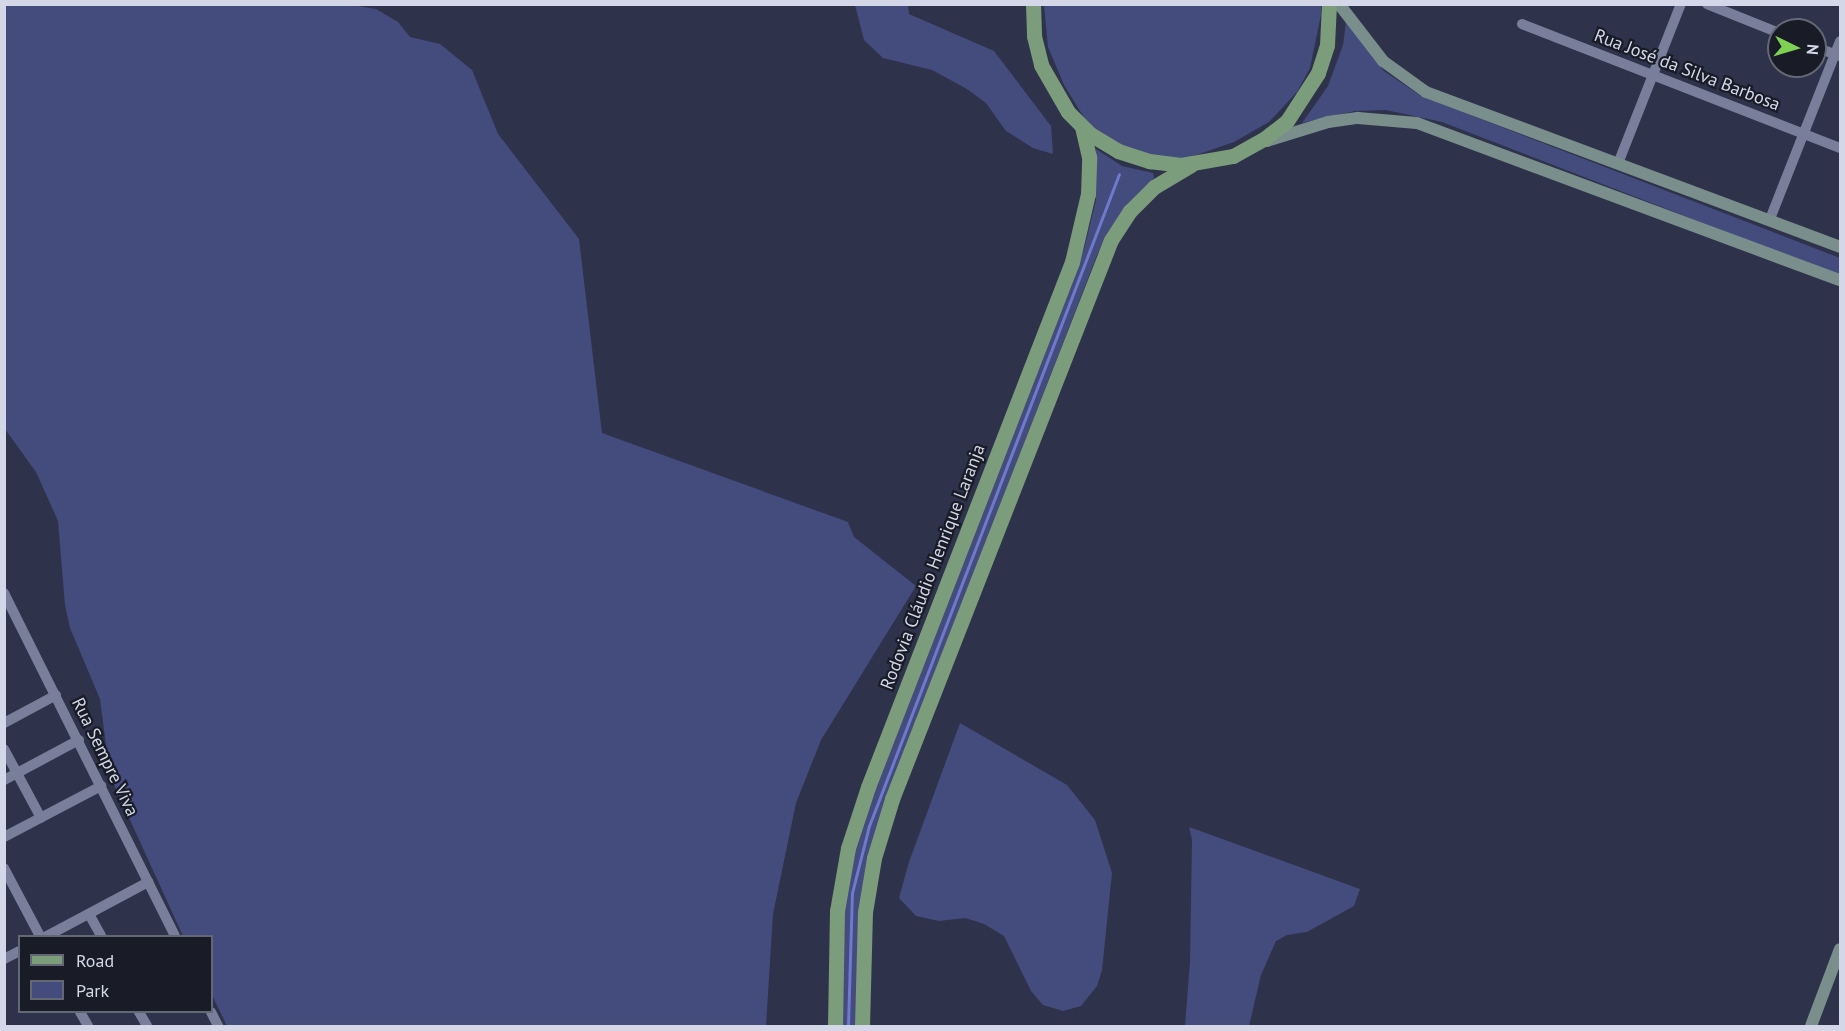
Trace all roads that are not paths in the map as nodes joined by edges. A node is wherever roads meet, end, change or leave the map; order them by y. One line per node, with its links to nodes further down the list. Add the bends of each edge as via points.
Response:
1 (1034, 4): 11 (main road, via 1034,36 1041,65 1056,96)
2 (1329, 4): 13 (main road, via 1327,45 1312,86 1287,121)
3 (1339, 4): 15 (main road, via 1383,62 1426,92)
4 (1681, 4): 10 (street)
5 (1707, 4): 7 (street)
6 (1522, 24): 10 (street, Rua José da Silva Barbosa)
7 (1767, 28)
8 (1840, 41): 9 (street)
9 (1838, 56): 12 (street)
10 (1653, 75): 12 (street, Rua José da Silva Barbosa); 15 (street)
11 (1082, 127): 16 (main road, via 1108,146 1138,159); 40 (main road, Rodovia Cláudio Henrique Laranja, via 1089,157 1088,194 1072,262 872,776 848,848 837,911)
12 (1804, 134): 14 (street, Rua José da Silva Barbosa); 17 (street)
13 (1252, 147): 16 (main road, via 1212,162); 19 (main road, via 1329,122 1358,118 1417,123)
14 (1840, 148)
15 (1619, 161): 17 (main road)
16 (1191, 165): 41 (main road, via 1154,187 1130,211 1111,240 892,799 874,858 865,912)
17 (1770, 219): 18 (main road)
18 (1840, 247)
19 (1840, 280)
20 (5, 595): 21 (street, Rua Sempre Viva)
21 (56, 695): 22 (street); 23 (street, Rua Sempre Viva)
22 (4, 723)
23 (79, 740): 25 (street); 27 (street, Rua Sempre Viva)
24 (4, 748): 25 (street)
25 (17, 773): 26 (street); 28 (street)
26 (4, 780)
27 (101, 786): 28 (street); 31 (street, Rua Sempre Viva)
28 (41, 818): 29 (street)
29 (4, 837)
30 (4, 868): 33 (street)
31 (148, 882): 32 (street); 36 (street, Rua Sempre Viva)
32 (89, 914): 34 (street); 35 (street)
33 (39, 935)
34 (49, 935)
35 (100, 935)
36 (174, 935)
37 (1840, 949): 42 (main road)
38 (18, 952): 39 (street)
39 (4, 959)
40 (835, 1026)
41 (862, 1026)
42 (1811, 1026)

